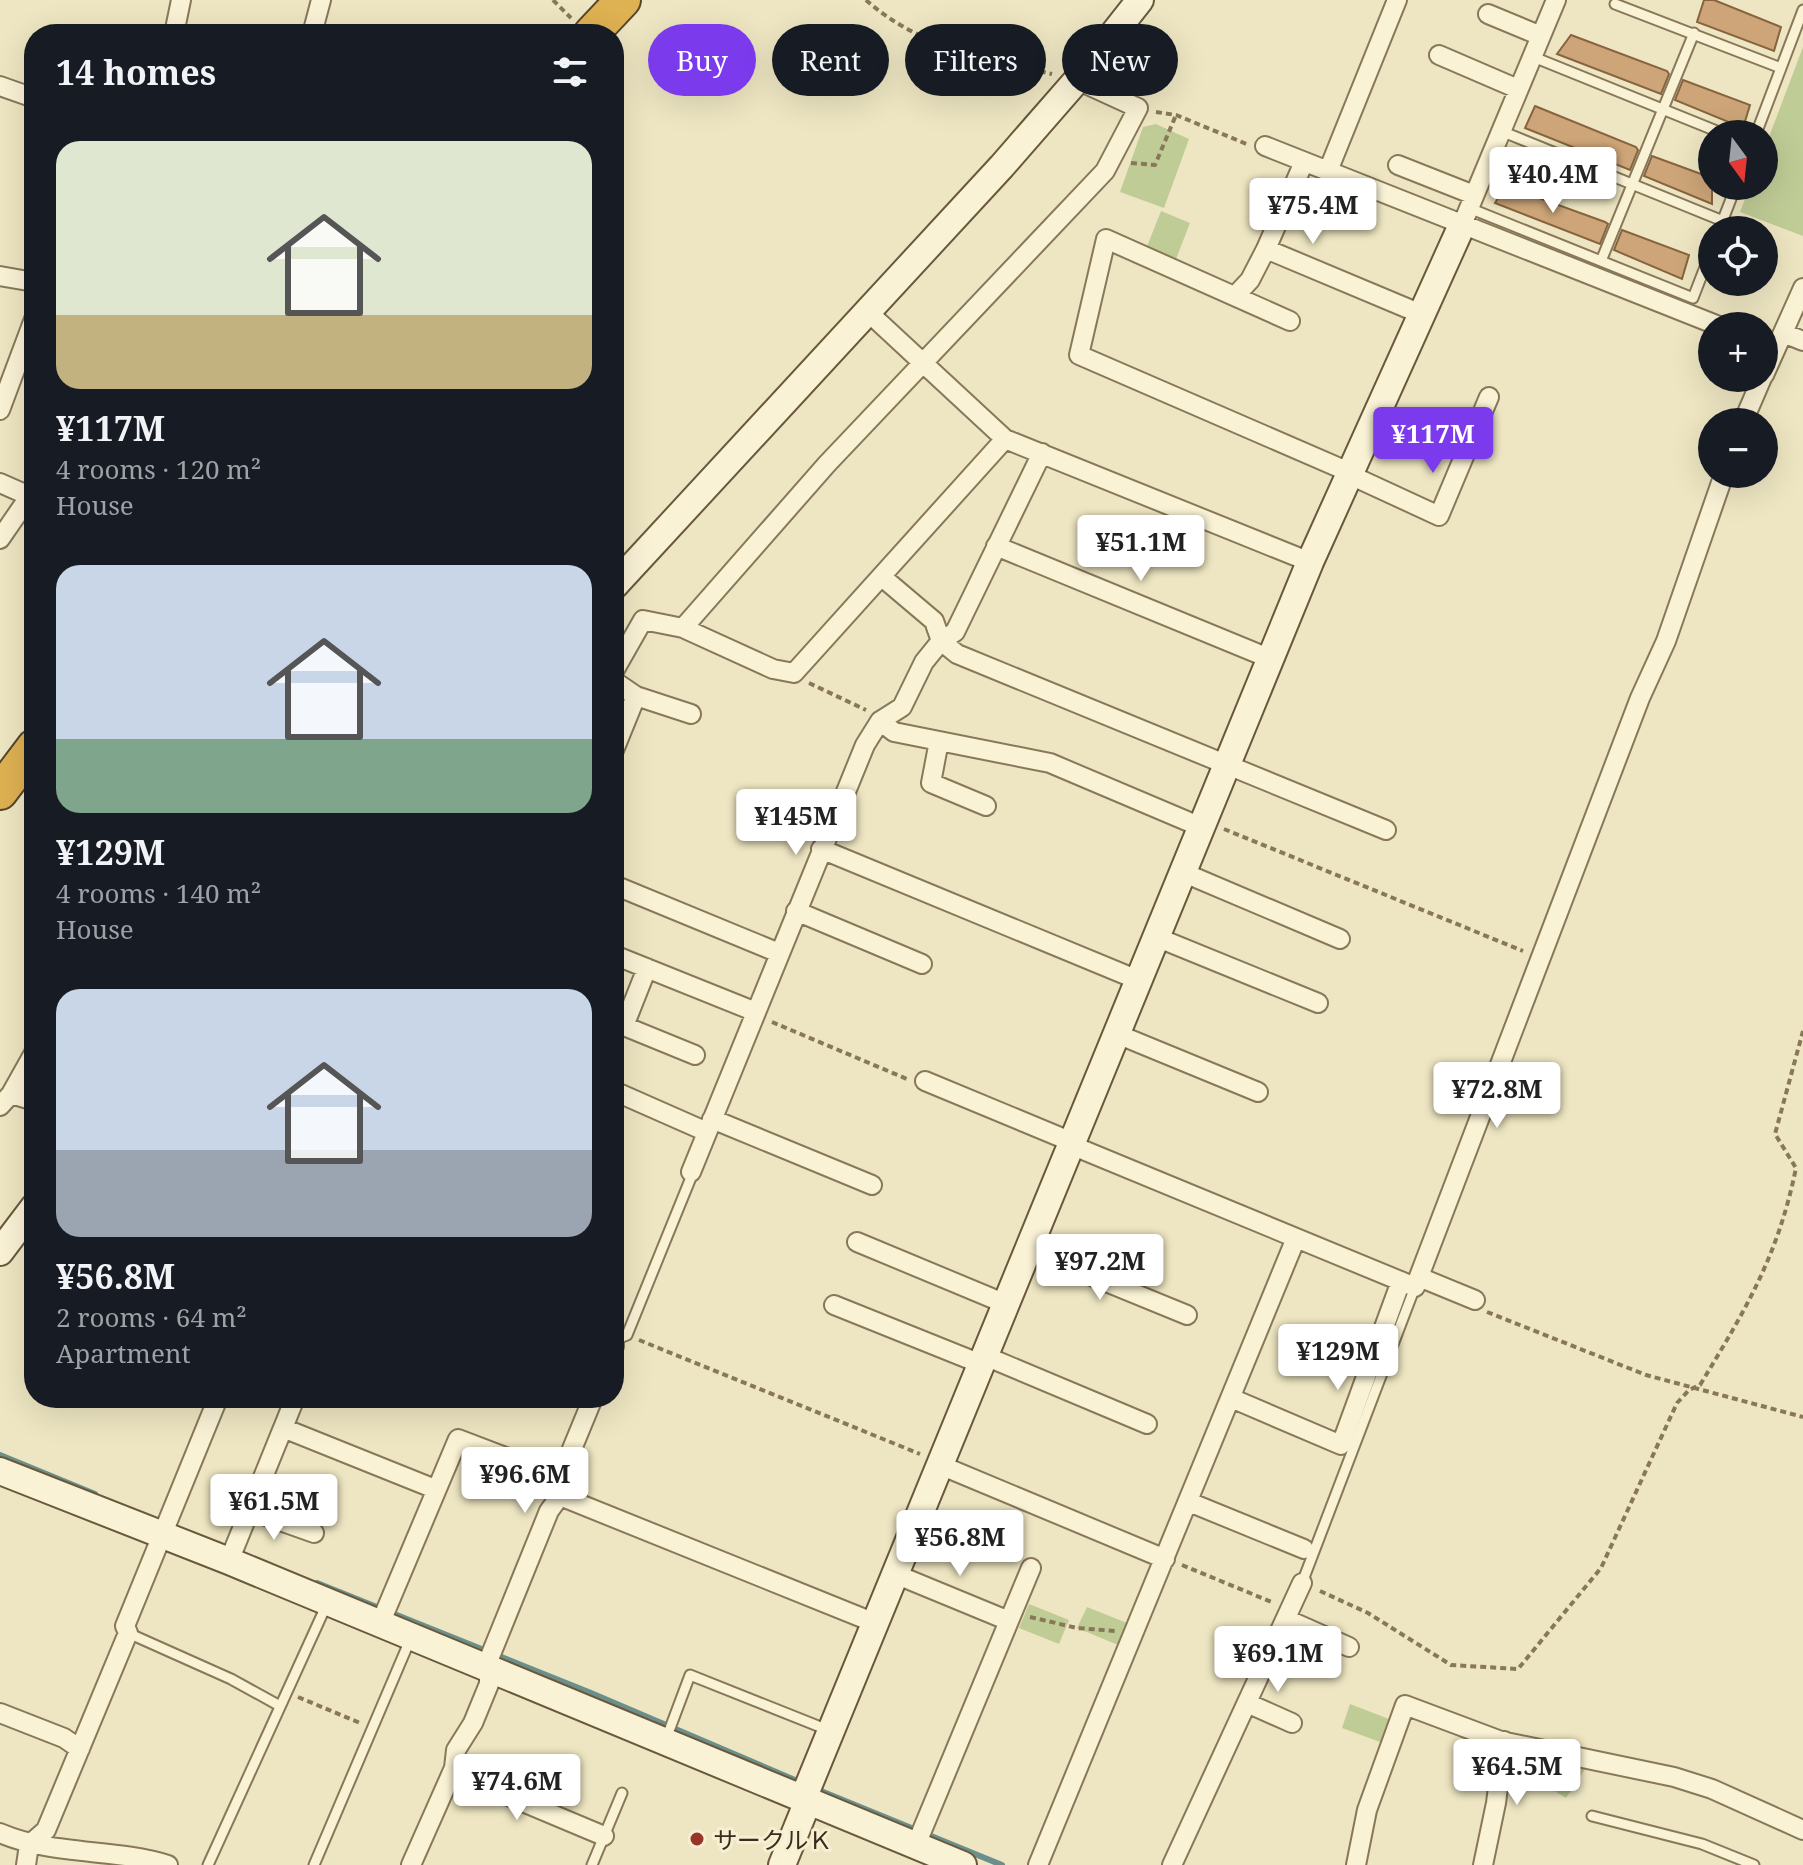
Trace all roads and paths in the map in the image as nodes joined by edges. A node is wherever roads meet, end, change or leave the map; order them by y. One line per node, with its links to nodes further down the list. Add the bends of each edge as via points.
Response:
1 (181, 0): 11 (street)
2 (321, 0): 12 (street)
3 (623, 0): 13 (highway)
4 (866, 0): 20 (path, via 918,36)
5 (1140, 0): 14 (street)
6 (1397, 0): 36 (street)
7 (1556, 0): 16 (street)
8 (1615, 4): 15 (lane)
9 (1803, 10): 19 (lane)
10 (1488, 14): 16 (street)
11 (176, 24)
12 (315, 24)
13 (600, 24)
14 (1121, 24)
15 (1694, 33): 19 (lane); 27 (lane)
16 (1541, 36): 18 (street)
17 (1439, 55): 22 (street)
18 (1531, 56): 22 (street); 27 (lane)
19 (1781, 68): 29 (lane)
20 (1062, 77)
21 (0, 86): 23 (street)
22 (1518, 89): 31 (street)
23 (24, 94)
24 (1063, 96): 47 (street)
25 (1112, 96): 26 (street)
26 (1138, 108): 28 (path); 33 (street)
27 (1663, 110): 30 (lane); 37 (lane)
28 (1176, 115): 32 (path, via 1260,149); 33 (path, via 1155,165)
29 (1761, 120)
30 (1698, 124)
31 (1501, 131): 37 (lane); 38 (street)
32 (1265, 146): 34 (street)
33 (1112, 157): 55 (street, via 1105,171)
34 (1304, 162): 36 (street); 40 (street)
35 (1398, 165): 38 (street)
36 (1328, 171): 38 (street)
37 (1633, 185): 39 (lane); 41 (lane)
38 (1468, 209): 41 (lane); 48 (street); 49 (street)
39 (1700, 216)
40 (1266, 249): 46 (street); 48 (street)
41 (1601, 261): 44 (lane, via 1693,298)
42 (0, 276): 43 (street)
43 (24, 280)
44 (1698, 285)
45 (1803, 288): 51 (street)
46 (1235, 296): 50 (street); 60 (street, via 1106,239 1079,355)
47 (868, 312): 55 (street); 68 (street)
48 (1421, 314): 60 (street)
49 (1698, 316)
50 (1290, 321)
51 (1778, 333)
52 (1778, 337): 53 (street)
53 (1803, 341)
54 (24, 346): 57 (street)
55 (923, 365): 58 (street); 70 (street, via 827,464)
56 (1489, 397): 60 (street, via 1439,516)
57 (0, 410)
58 (1005, 439): 59 (street); 69 (street)
59 (1042, 453): 66 (street); 67 (street)
60 (1348, 473): 67 (street)
61 (0, 483): 63 (street)
62 (1719, 488): 94 (street, via 1666,641)
63 (24, 494)
64 (24, 508): 65 (street)
65 (0, 539)
66 (996, 546): 71 (street, via 955,632); 73 (street)
67 (1310, 562): 73 (street)
68 (624, 575)
69 (882, 577): 71 (street, via 934,621); 74 (street)
70 (683, 628): 72 (street, via 643,620); 74 (street, via 773,669)
71 (941, 641): 78 (street, via 902,707); 82 (street, via 957,654)
72 (624, 653)
73 (1271, 659): 82 (street)
74 (794, 673): 78 (path, via 858,704)
75 (624, 688): 76 (street)
76 (636, 696): 77 (street); 79 (street)
77 (691, 714)
78 (880, 721): 80 (street, via 894,732); 87 (street)
79 (624, 725)
80 (939, 741): 84 (street, via 931,783); 85 (street, via 1050,763)
81 (24, 760): 83 (highway)
82 (1228, 764): 85 (street); 86 (street)
83 (0, 792)
84 (986, 806)
85 (1201, 827): 88 (street); 94 (path, via 1217,826)
86 (1386, 830)
87 (821, 849): 90 (street); 98 (street)
88 (1182, 872): 91 (street); 92 (street)
89 (624, 889): 93 (street)
90 (796, 911): 93 (street); 96 (street)
91 (1156, 937): 98 (street); 99 (street)
92 (1340, 939)
93 (779, 953): 100 (street)
94 (1540, 958): 118 (street)
95 (624, 959): 97 (street)
96 (922, 964)
97 (647, 968): 100 (street); 103 (street, via 624,1026)
98 (1138, 980): 102 (street)
99 (1318, 1003)
100 (755, 1014): 105 (path, via 920,1085); 109 (street)
101 (1803, 1031): 126 (path, via 1775,1134 1796,1168 1786,1214 1757,1290 1700,1385)
102 (1117, 1034): 106 (street); 110 (street)
103 (695, 1055)
104 (24, 1070): 108 (street)
105 (925, 1081): 110 (street)
106 (1258, 1092)
107 (624, 1095): 109 (street)
108 (6, 1100)
109 (709, 1126): 111 (street); 112 (street)
110 (1072, 1143): 114 (street); 116 (street)
111 (691, 1172): 123 (lane)
112 (872, 1185)
113 (24, 1220): 117 (street)
114 (1296, 1238): 118 (street); 127 (street)
115 (857, 1242): 120 (street)
116 (1028, 1250): 120 (street); 122 (street)
117 (0, 1252)
118 (1412, 1281): 119 (street); 127 (street, via 1341,1445); 147 (lane)
119 (1475, 1300): 126 (path, via 1476,1307)
120 (1006, 1304): 125 (street)
121 (834, 1305): 125 (street)
122 (1187, 1315)
123 (624, 1325)
124 (624, 1341): 134 (path)
125 (983, 1360): 132 (street); 134 (street)
126 (1689, 1390): 131 (path); 147 (path, via 1677,1403 1601,1568 1518,1669 1451,1665 1368,1613)
127 (1231, 1398): 138 (street)
128 (214, 1408): 140 (street)
129 (291, 1408): 133 (street)
130 (589, 1408): 136 (street)
131 (1803, 1417)
132 (1147, 1424)
133 (283, 1428): 137 (street); 139 (street)
134 (940, 1463): 144 (street); 146 (street)
135 (0, 1471): 140 (street)
136 (560, 1487): 137 (street, via 458,1439); 152 (street); 157 (street)
137 (435, 1489): 149 (street)
138 (1189, 1502): 142 (street); 144 (street)
139 (249, 1510): 141 (street); 143 (street)
140 (164, 1528): 143 (street); 153 (street, via 125,1626)
141 (314, 1533)
142 (1304, 1549)
143 (232, 1554): 148 (street)
144 (1166, 1558): 151 (path); 155 (street)
145 (1031, 1568): 150 (street)
146 (895, 1574): 150 (street); 152 (street)
147 (1302, 1583): 151 (street)
148 (327, 1603): 149 (street); 158 (lane)
149 (384, 1615): 154 (street)
150 (1012, 1615): 155 (path); 175 (street)
151 (1288, 1615): 156 (street); 159 (street)
152 (875, 1623): 164 (street)
153 (128, 1633): 160 (lane); 167 (street)
154 (411, 1636): 157 (street); 163 (lane)
155 (1133, 1636): 185 (street)
156 (1349, 1647)
157 (490, 1658): 165 (street); 168 (street, via 489,1684 456,1750)
158 (287, 1693): 160 (lane); 163 (path)
159 (1247, 1703): 162 (street); 186 (street)
160 (280, 1706): 179 (lane)
161 (0, 1713): 167 (street)
162 (1292, 1723)
163 (373, 1728): 180 (lane)
164 (831, 1731): 165 (lane, via 690,1675); 169 (street)
165 (668, 1732): 169 (street)
166 (1504, 1741): 172 (street, via 1674,1777); 187 (street, via 1405,1705 1367,1810); 188 (street)
167 (80, 1749): 176 (street, via 46,1830)
168 (454, 1768): 174 (street, via 468,1779); 181 (street)
169 (807, 1792): 175 (street); 183 (street)
170 (622, 1793): 174 (lane)
171 (1592, 1816): 189 (lane, via 1702,1844)
172 (1803, 1830)
173 (0, 1833): 176 (street)
174 (604, 1836): 182 (lane)
175 (920, 1836): 184 (street)
176 (29, 1845): 177 (street); 178 (street)
177 (26, 1865)
178 (168, 1865)
179 (208, 1865)
180 (314, 1865)
181 (411, 1865)
182 (592, 1865)
183 (782, 1865)
184 (963, 1865)
185 (1038, 1865)
186 (1172, 1865)
187 (1356, 1865)
188 (1483, 1865)
189 (1754, 1865)

